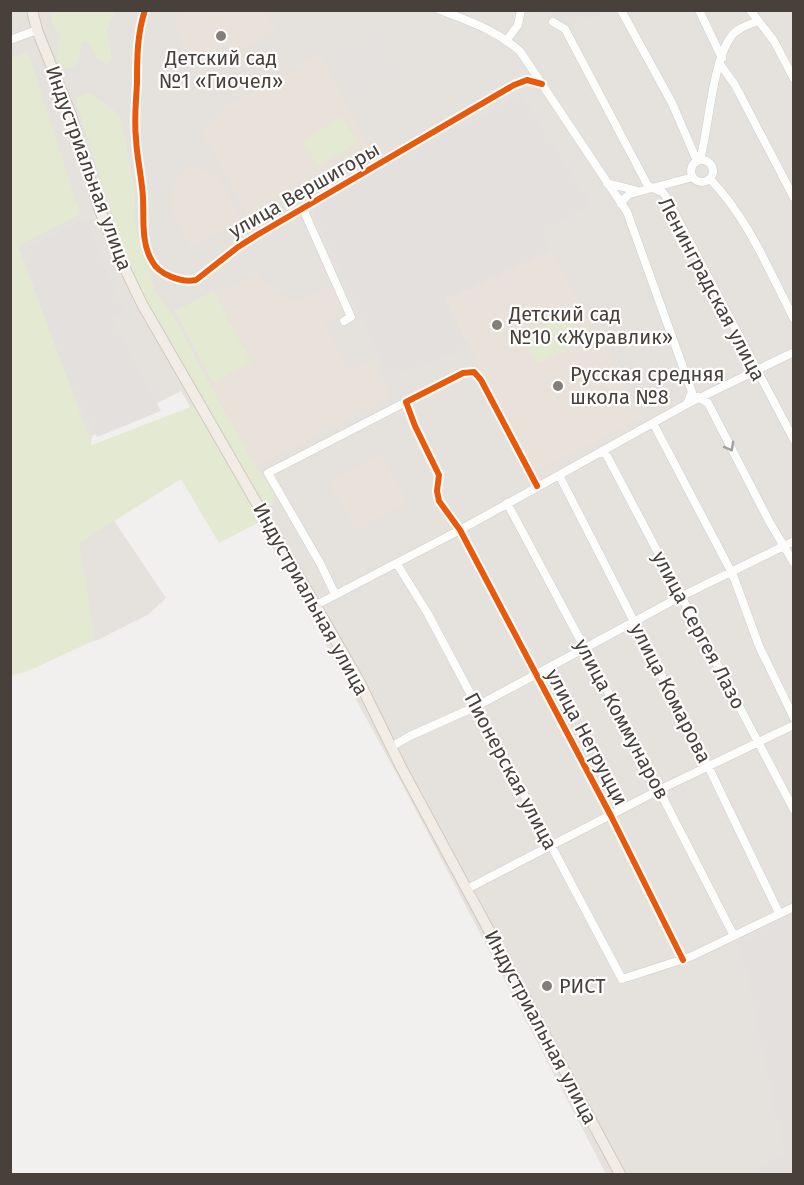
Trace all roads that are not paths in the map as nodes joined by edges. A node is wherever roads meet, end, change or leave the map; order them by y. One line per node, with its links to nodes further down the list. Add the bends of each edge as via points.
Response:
1 (32, 10): 10 (main road, Индустриальная улица)
2 (145, 10): 24 (street, улица Вершигоры, via 138,44 136,139 144,231 154,265 180,279 196,280 238,247)
3 (440, 10): 12 (street)
4 (521, 10): 12 (street, via 518,25)
5 (621, 10): 16 (street)
6 (699, 10): 13 (street)
7 (750, 10): 8 (street)
8 (758, 21): 13 (street, via 734,33); 14 (street, via 774,41)
9 (553, 22): 20 (street, Ленинградская улица, via 565,29 635,163)
10 (38, 30): 11 (street); 47 (main road, Индустриальная улица, via 71,115 99,208 127,274)
11 (10, 40)
12 (507, 40): 15 (street, via 520,51)
13 (721, 61): 16 (street); 22 (street)
14 (794, 80)
15 (542, 84): 19 (street); 24 (street, улица Вершигоры, via 519,82)
16 (699, 161): 17 (street, via 692,167); 18 (street, via 712,166)
17 (693, 177): 18 (street, via 701,182); 20 (street)
18 (710, 179): 25 (street, via 742,218)
19 (607, 183): 21 (street); 23 (street)
20 (653, 188): 21 (street); 28 (street, Ленинградская улица, via 665,195)
21 (640, 191): 23 (street, via 627,196)
22 (794, 198)
23 (621, 204): 29 (street, via 633,225)
24 (303, 209): 26 (street, via 351,317)
25 (794, 319)
26 (344, 321)
27 (794, 352): 28 (street)
28 (757, 371): 30 (street); 34 (street, Ленинградская улица)
29 (692, 392): 30 (street); 32 (street)
30 (699, 399): 32 (street); 41 (street, one-way to 41, via 708,403)
31 (406, 402): 37 (street, via 464,373 474,372 482,380); 39 (street, улица Негруцци, via 439,475 439,501); 45 (street, via 268,473)
32 (687, 404): 33 (street)
33 (653, 423): 35 (street); 44 (street)
34 (794, 440)
35 (602, 451): 36 (street); 46 (street, улица Сергея Лазо)
36 (558, 475): 37 (street); 48 (street, улица Комарова)
37 (537, 486): 38 (street)
38 (507, 503): 39 (street); 49 (street, улица Коммунаров)
39 (460, 530): 43 (street); 50 (street, улица Негруцци)
40 (794, 541): 41 (street)
41 (784, 546): 42 (street); 44 (street)
42 (794, 562)
43 (397, 564): 45 (street); 51 (street, Пионерская улица)
44 (731, 571): 46 (street); 52 (street, via 759,646)
45 (335, 594): 47 (street)
46 (682, 596): 48 (street); 54 (street, улица Сергея Лазо)
47 (316, 605): 55 (main road, Индустриальная улица)
48 (635, 622): 49 (street); 56 (street, улица Комарова)
49 (585, 648): 50 (street); 57 (street, улица Коммунаров)
50 (535, 675): 51 (street); 59 (street, улица Негруцци)
51 (477, 706): 55 (street); 60 (street, Пионерская улица)
52 (794, 718)
53 (794, 725): 54 (street)
54 (758, 743): 56 (street); 58 (street, улица Сергея Лазо)
55 (391, 747): 61 (main road, Индустриальная улица)
56 (708, 766): 57 (street); 63 (street, улица Комарова)
57 (659, 790): 59 (street); 64 (street, улица Коммунаров)
58 (794, 810)
59 (611, 816): 60 (street); 65 (street, улица Негруцци)
60 (550, 846): 61 (street); 65 (street, Пионерская улица, via 622,979)
61 (467, 890): 66 (main road, Индустриальная улица)
62 (794, 907): 63 (street)
63 (779, 913): 64 (street)
64 (734, 936): 65 (street)
65 (683, 960)
66 (620, 1174)

